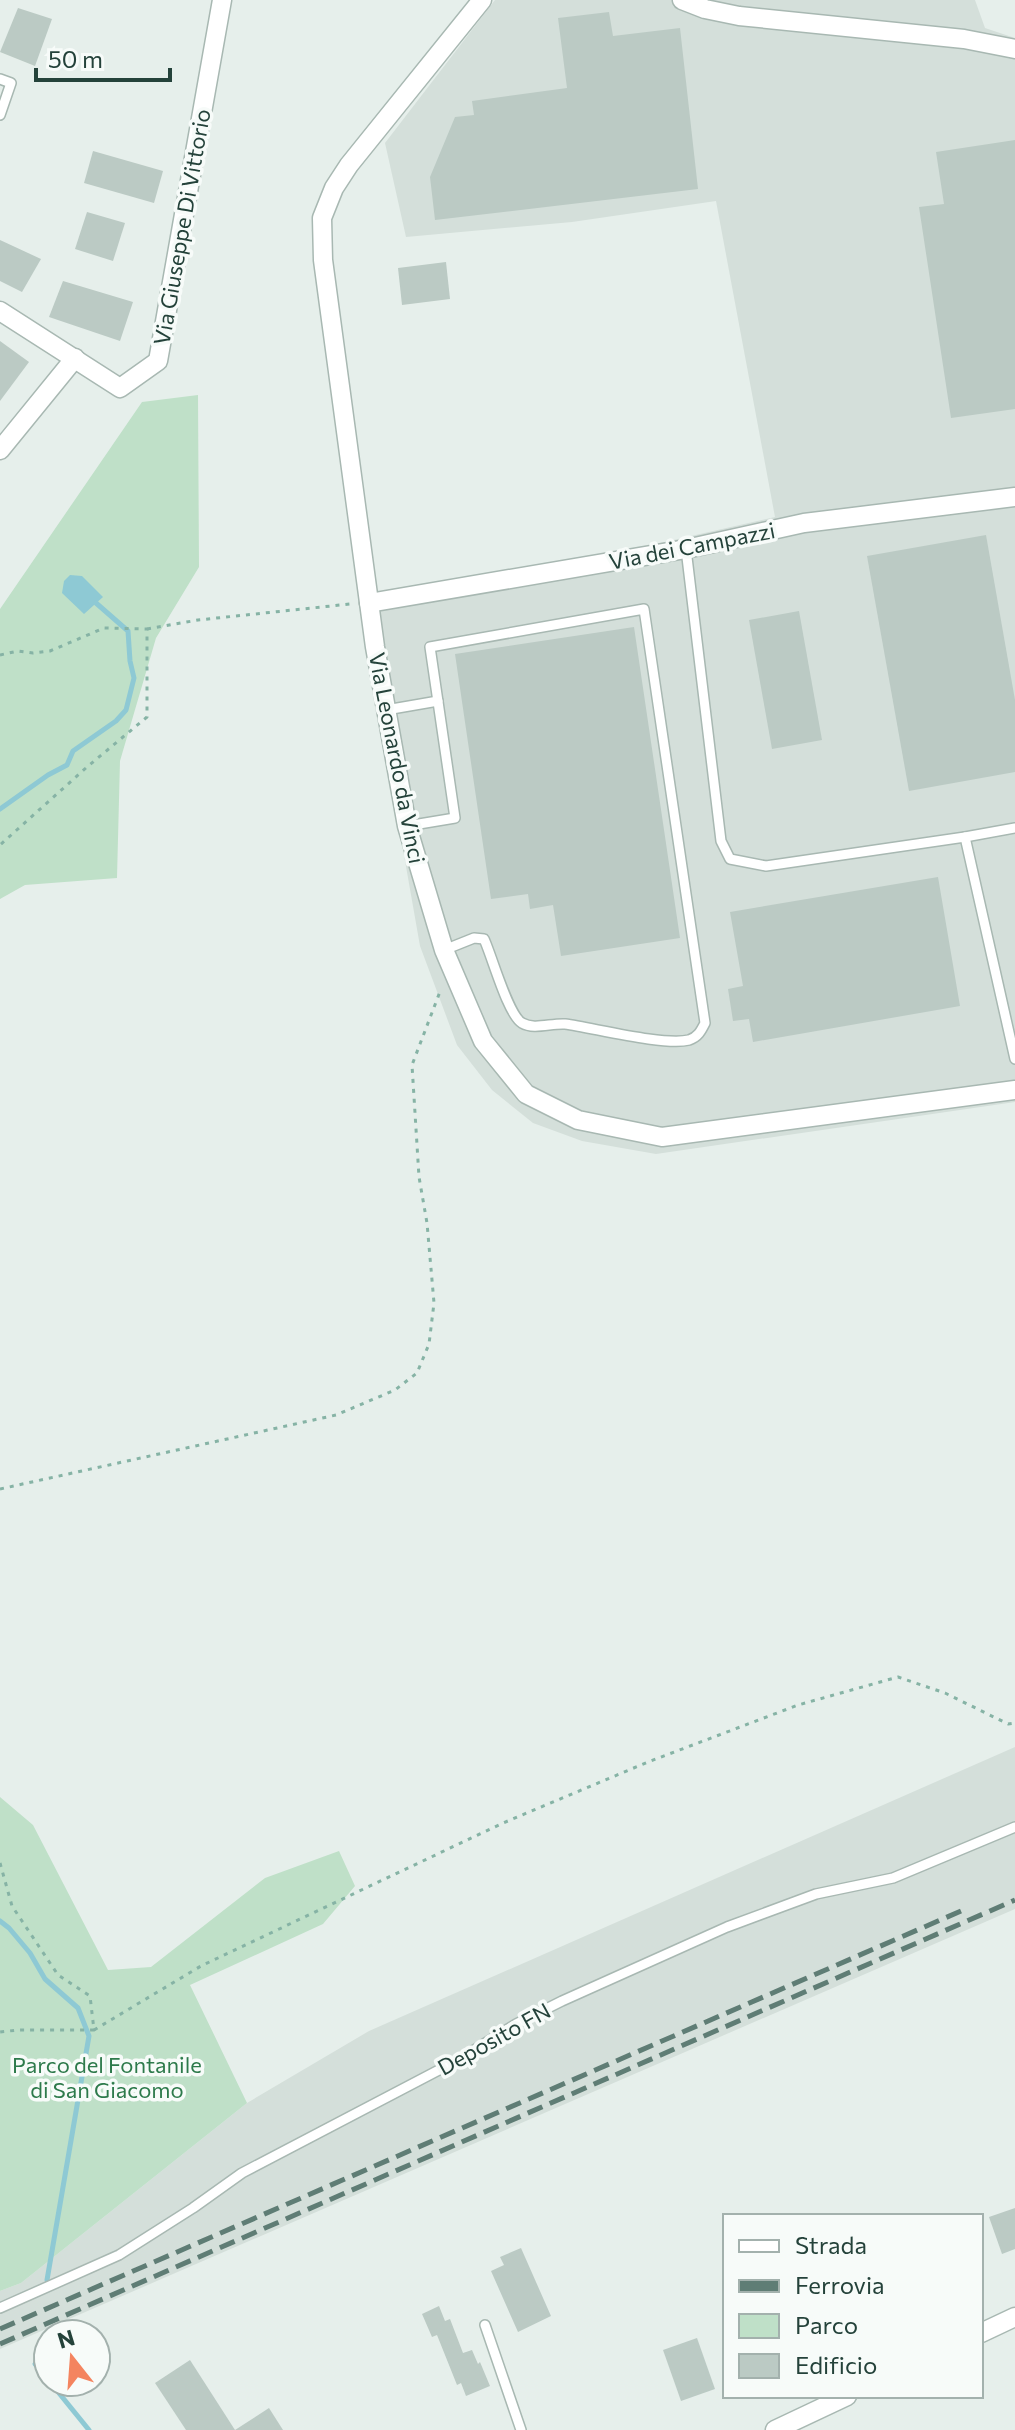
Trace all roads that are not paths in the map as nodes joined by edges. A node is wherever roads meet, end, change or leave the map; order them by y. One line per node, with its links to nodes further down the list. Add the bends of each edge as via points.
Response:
1 (222, 0): 8 (street, Via Giuseppe Di Vittorio, via 158,361 120,388)
2 (482, 0): 12 (street, Via Leonardo da Vinci, via 349,165 322,218 323,260)
3 (682, 0): 4 (street, via 739,16)
4 (1015, 49)
5 (0, 79): 6 (lane, via 11,83)
6 (0, 115)
7 (0, 311): 8 (street)
8 (75, 358): 9 (street)
9 (0, 450)
10 (1015, 497): 11 (street, Via dei Campazzi, via 804,523)
11 (686, 549): 12 (street, Via dei Campazzi); 17 (lane, via 721,841 730,859 766,866)
12 (369, 603): 14 (street, Via Leonardo da Vinci)
13 (438, 701): 14 (lane); 15 (lane, via 455,818); 18 (lane, via 430,647 644,609 705,1023 698,1035 685,1041 521,1023 511,1013 484,939)
14 (386, 710): 15 (street, Via Leonardo da Vinci)
15 (407, 826): 18 (street, Via Leonardo da Vinci)
16 (1015, 828): 17 (lane)
17 (965, 837): 19 (lane)
18 (444, 950): 20 (street, Via Leonardo da Vinci, via 483,1041 526,1094 578,1120 662,1137)
19 (1015, 1059)
20 (1015, 1090)
21 (1015, 1827): 22 (lane, Deposito FN, via 893,1878 816,1894 727,1927 562,2001 242,2173 119,2255)
22 (0, 2308)
23 (1015, 2317): 25 (street)
24 (485, 2325): 27 (lane)
25 (983, 2332)
26 (843, 2398): 28 (street)
27 (521, 2430)
28 (775, 2430)

